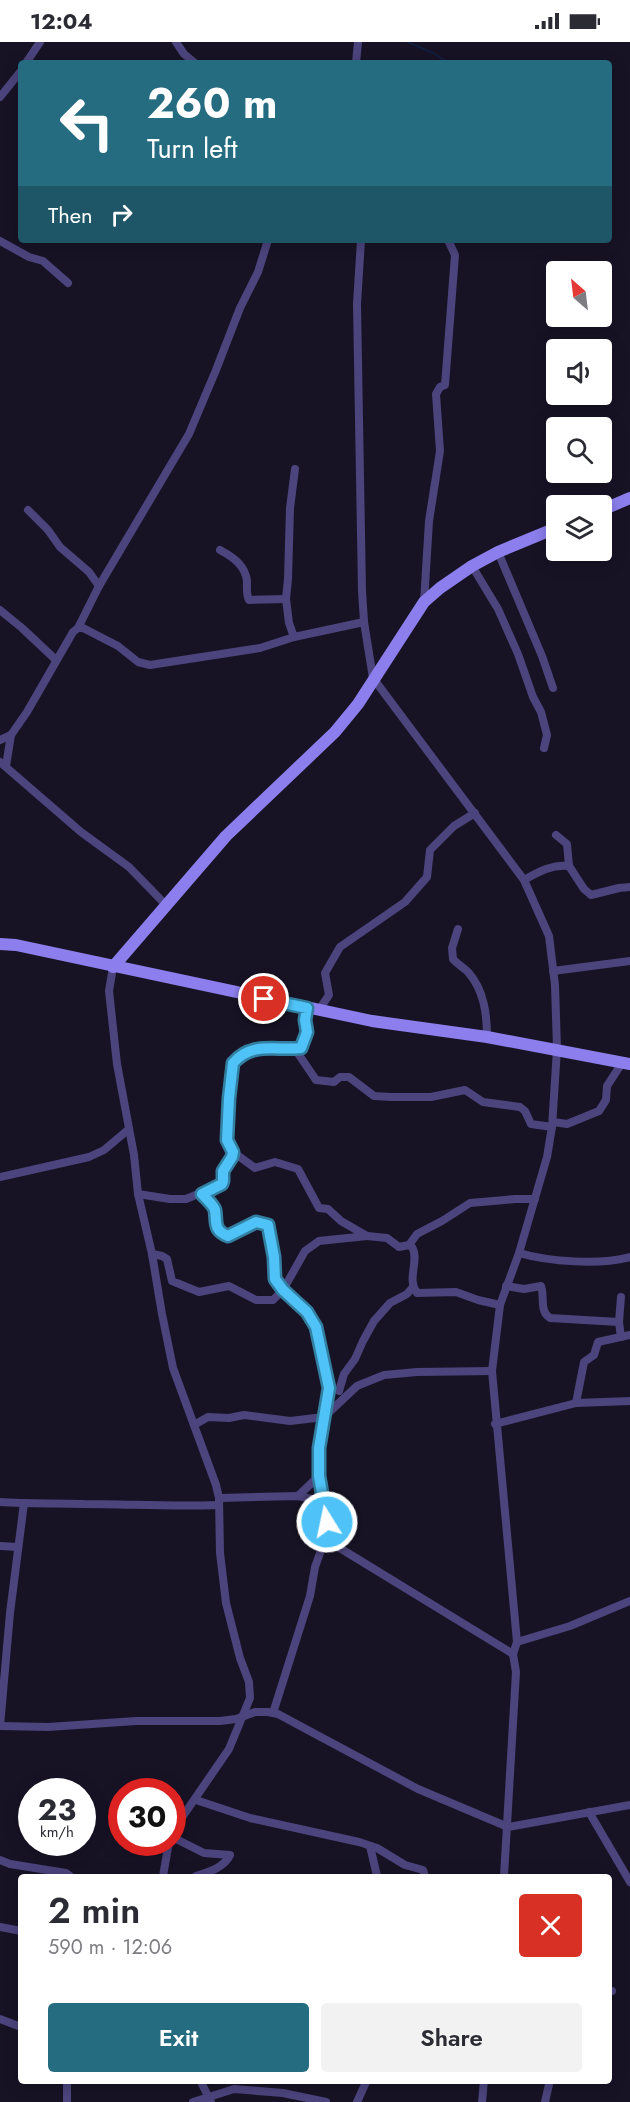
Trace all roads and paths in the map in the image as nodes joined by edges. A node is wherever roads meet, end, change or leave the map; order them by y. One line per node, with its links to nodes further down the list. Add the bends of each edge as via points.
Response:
1 (40, 42): 4 (street)
2 (176, 42): 5 (street)
3 (358, 42): 6 (street)
4 (28, 60)
5 (191, 60)
6 (356, 60)
7 (18, 75): 8 (street)
8 (0, 97)
9 (0, 241): 13 (street, via 43,261)
10 (267, 243): 22 (street, via 189,434)
11 (361, 243): 26 (street, via 357,304)
12 (449, 243): 24 (street, via 455,255 445,385 436,394 440,452 429,521)
13 (68, 283)
14 (295, 469): 23 (street)
15 (630, 498): 16 (main road)
16 (612, 506)
17 (28, 510): 22 (street)
18 (546, 532): 20 (main road)
19 (220, 550): 23 (street, via 242,567 249,600)
20 (498, 552): 21 (main road); 31 (street)
21 (472, 566): 24 (main road); 34 (street, via 498,609 541,712 547,735)
22 (99, 586): 27 (street)
23 (286, 599): 28 (street)
24 (424, 602): 30 (main road)
25 (0, 610): 29 (street)
26 (364, 622): 28 (street); 30 (street)
27 (78, 628): 28 (street, via 118,646 138,662 150,664 260,648); 29 (street)
28 (294, 637)
29 (56, 660): 32 (street)
30 (373, 678): 36 (street); 41 (main road, via 335,732 226,836)
31 (553, 688)
32 (11, 735): 33 (street); 35 (street)
33 (0, 740)
34 (544, 748)
35 (3, 764): 41 (street, via 81,832 129,867)
36 (475, 813): 39 (street); 47 (street, via 454,826 430,850 427,877 405,902 340,947 325,972 329,994)
37 (556, 835): 38 (street, via 567,844)
38 (569, 866): 39 (street, via 541,870); 40 (street, via 591,895)
39 (524, 880): 46 (street, via 549,936)
40 (630, 887)
41 (166, 905): 45 (main road)
42 (458, 929): 48 (street, via 453,959 481,991)
43 (0, 944): 45 (main road)
44 (630, 961): 46 (street)
45 (113, 967): 47 (main road); 53 (street, via 111,1012)
46 (553, 971): 50 (street)
47 (313, 1009): 48 (main road, via 372,1022); 49 (street, via 305,1020 307,1032 301,1048)
48 (487, 1037): 50 (main road)
49 (295, 1048): 52 (street, via 316,1080 334,1082 349,1077 374,1096 431,1097 465,1090 483,1102 520,1107 531,1124); 54 (street, via 252,1049 233,1063 227,1140)
50 (557, 1049): 51 (main road); 52 (street)
51 (626, 1064): 52 (street, via 606,1086 606,1100 599,1111 567,1124)
52 (552, 1125): 58 (street)
53 (129, 1129): 55 (street, via 89,1157); 56 (street)
54 (233, 1152): 57 (street, via 223,1171 222,1184); 59 (street, via 255,1168 275,1162 298,1169 319,1208 328,1209)
55 (0, 1177)
56 (138, 1194): 57 (street, via 186,1199); 62 (street)
57 (202, 1194): 66 (street, via 214,1208 215,1226 220,1233 228,1236 256,1222 268,1225 275,1279)
58 (535, 1199): 60 (street, via 470,1203 417,1234); 61 (street)
59 (367, 1236): 60 (street, via 387,1238 399,1247); 66 (street, via 319,1241 305,1251)
60 (409, 1245): 65 (street, via 415,1250)
61 (519, 1253): 63 (street, via 536,1258 592,1261); 64 (street)
62 (152, 1254): 66 (street, via 167,1259 171,1281 199,1292 229,1286 256,1300 273,1300); 78 (street, via 173,1368)
63 (630, 1257)
64 (506, 1286): 68 (street); 69 (street, via 541,1286 543,1309 550,1318)
65 (413, 1287): 68 (street, via 417,1293 456,1292); 73 (street, via 390,1303 374,1321 344,1374)
66 (283, 1290): 72 (street, via 307,1312 316,1327)
67 (621, 1297): 69 (street)
68 (500, 1305): 71 (street)
69 (619, 1322): 70 (street)
70 (625, 1336): 75 (street, via 598,1342 594,1355 584,1362)
71 (492, 1371): 73 (street, via 384,1375); 77 (street)
72 (329, 1388): 73 (street); 76 (street)
73 (343, 1393): 76 (street)
74 (630, 1401): 75 (street)
75 (576, 1403): 77 (street)
76 (324, 1417): 78 (street, via 290,1421 244,1415 208,1417); 79 (street)
77 (495, 1424): 89 (street)
78 (194, 1425): 82 (street)
79 (319, 1476): 80 (street); 84 (street)
80 (298, 1496): 82 (street); 84 (street, via 312,1499)
81 (0, 1502): 83 (street)
82 (219, 1502): 83 (street, via 175,1507); 92 (street, via 226,1603 249,1682 250,1698)
83 (24, 1503): 87 (street)
84 (324, 1508): 85 (street)
85 (325, 1539): 90 (street); 91 (street)
86 (0, 1546): 87 (street)
87 (18, 1547): 93 (street)
88 (630, 1601): 89 (street, via 570,1626)
89 (517, 1642): 90 (street)
90 (513, 1654): 98 (street, via 516,1672)
91 (273, 1713): 92 (street, via 255,1712); 98 (street, via 418,1789)
92 (243, 1717): 93 (street, via 220,1721); 94 (street, via 230,1749)
93 (0, 1726)
94 (196, 1800): 97 (street); 100 (street, via 250,1818)
95 (630, 1805): 96 (street)
96 (589, 1812): 98 (street); 109 (street)
97 (186, 1813)
98 (508, 1827): 108 (street)
99 (186, 1844): 105 (street, via 204,1853 230,1855 218,1868)
100 (370, 1846): 106 (street); 107 (street)
101 (167, 1856): 104 (street)
102 (0, 1860): 103 (street)
103 (66, 1874)
104 (163, 1874)
105 (201, 1874)
106 (377, 1874)
107 (424, 1874)
108 (504, 1874)
109 (630, 1882)
110 (0, 1927): 111 (street)
111 (18, 1930)
112 (0, 2019): 113 (street)
113 (18, 2026)
114 (67, 2084): 121 (street)
115 (202, 2084): 120 (street)
116 (364, 2084): 124 (street)
117 (484, 2084): 125 (street)
118 (549, 2084): 126 (street)
119 (247, 2085): 120 (street); 123 (street)
120 (210, 2100): 122 (street)
121 (67, 2102)
122 (193, 2102)
123 (326, 2102)
124 (357, 2102)
125 (482, 2102)
126 (545, 2102)

